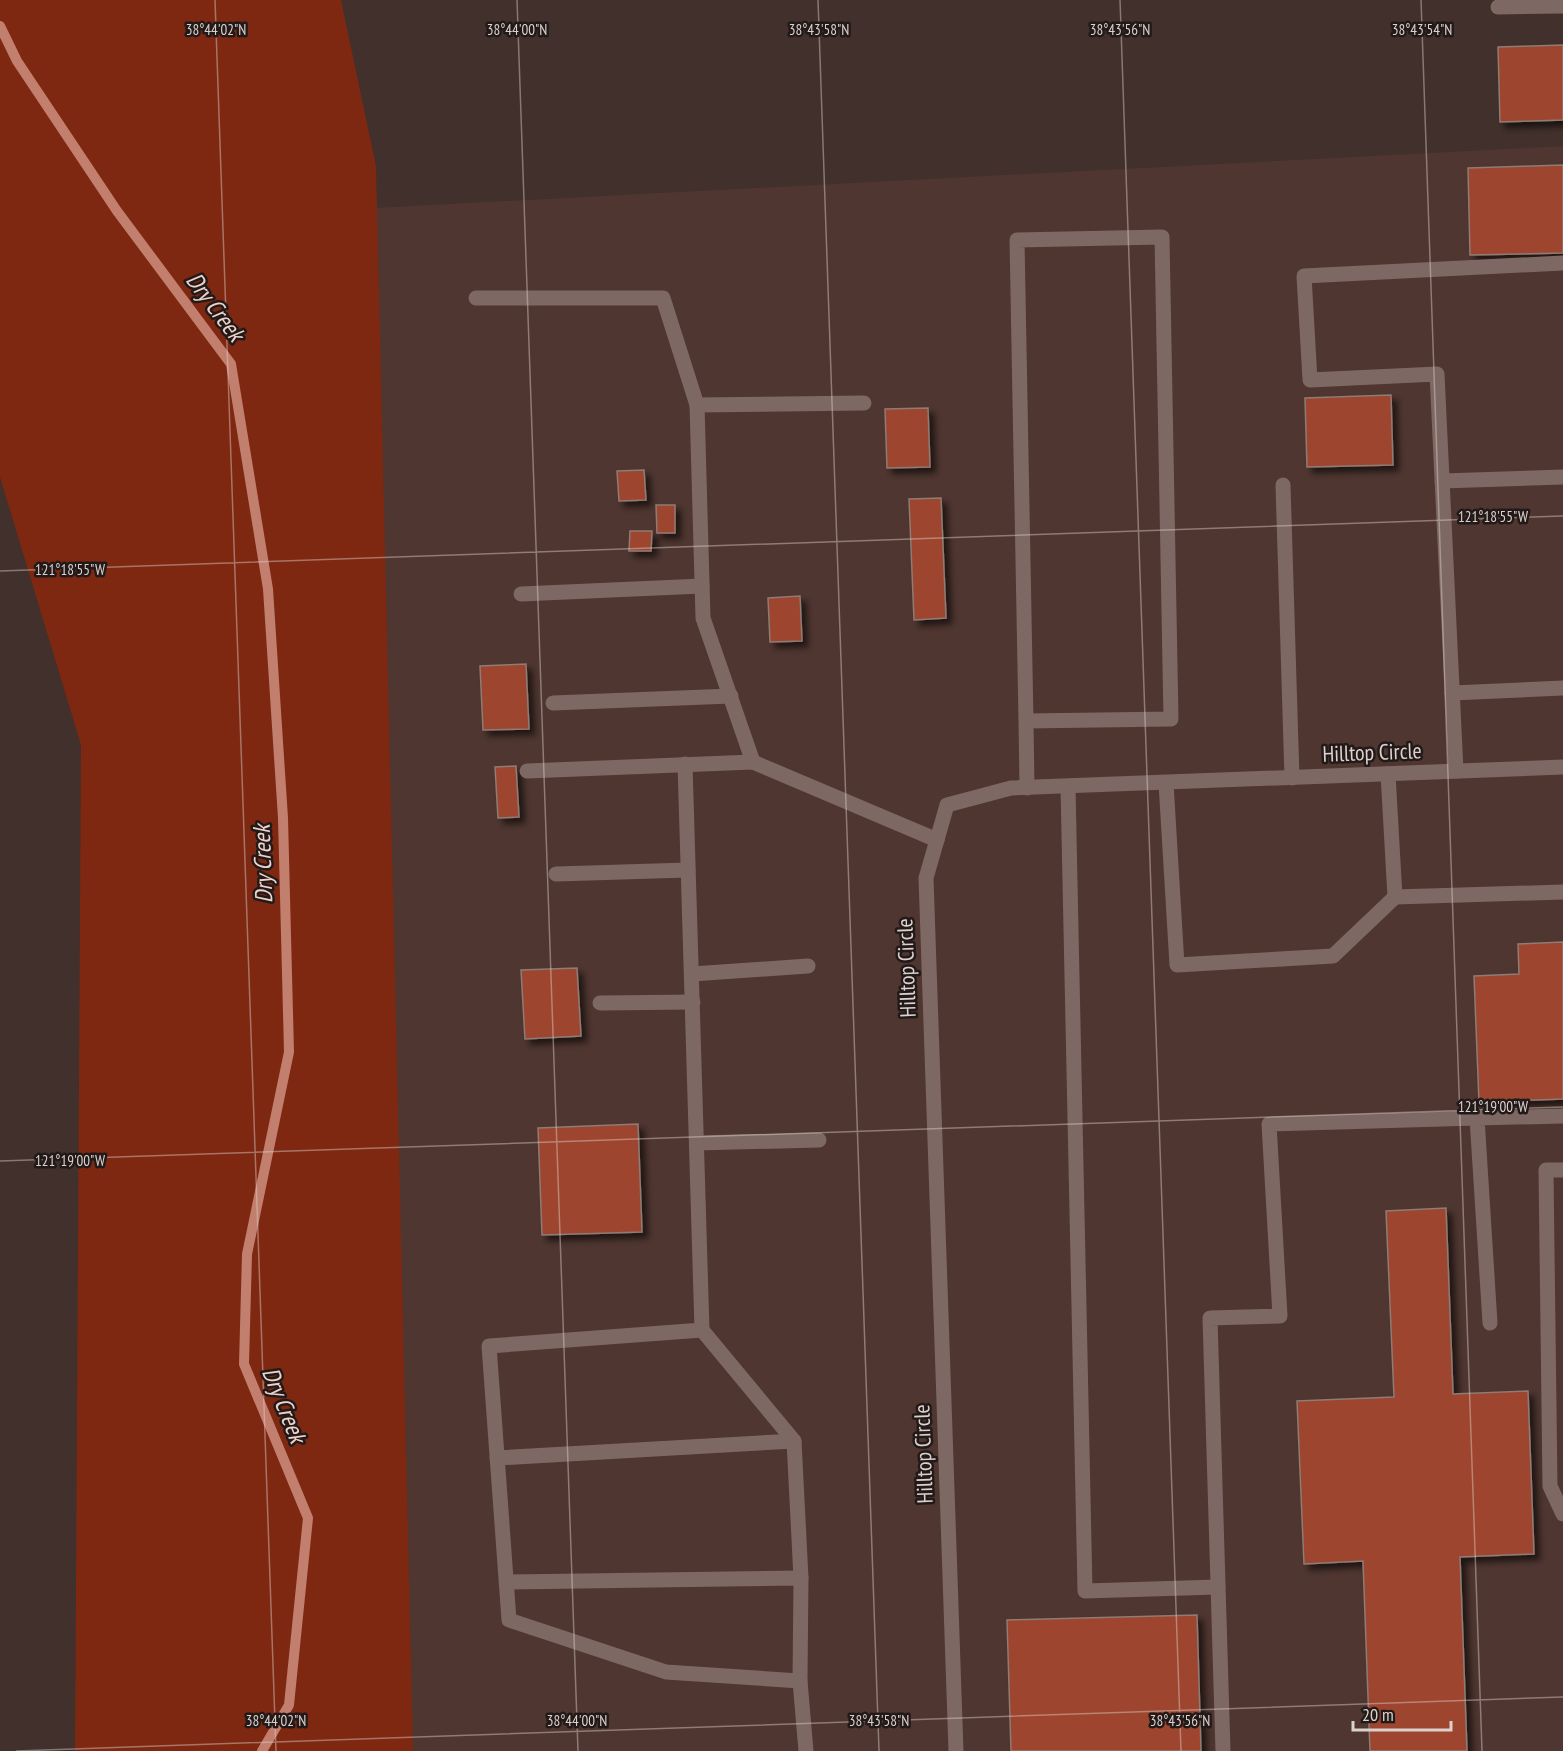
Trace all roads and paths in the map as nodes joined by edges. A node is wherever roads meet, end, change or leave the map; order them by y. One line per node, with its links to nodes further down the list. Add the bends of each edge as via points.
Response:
1 (1563, 6): 2 (street)
2 (1498, 7)
3 (1563, 263): 8 (street, via 1304,276 1310,380 1437,374)
4 (476, 298): 6 (street, via 663,298)
5 (864, 403): 6 (street)
6 (697, 405): 10 (street)
7 (1563, 477): 8 (street)
8 (1442, 481): 13 (street)
9 (1283, 485): 23 (street)
10 (702, 586): 11 (street); 14 (street, via 703,618)
11 (521, 594)
12 (1563, 688): 13 (street)
13 (1452, 693): 21 (street)
14 (730, 696): 15 (street); 17 (street)
15 (553, 703)
16 (1026, 721): 16 (street, via 1017,240 1162,237 1171,719); 26 (street)
17 (753, 762): 18 (street); 27 (street)
18 (685, 764): 20 (street); 28 (street)
19 (1563, 767): 21 (street, Hilltop Circle)
20 (527, 771)
21 (1456, 771): 22 (street, Hilltop Circle)
22 (1388, 774): 23 (street, Hilltop Circle); 31 (street)
23 (1292, 778): 24 (street, Hilltop Circle)
24 (1166, 783): 25 (street, Hilltop Circle); 31 (street, via 1177,965 1333,956)
25 (1068, 787): 26 (street, Hilltop Circle); 48 (street, via 1085,1591)
26 (1027, 788): 27 (street, Hilltop Circle, via 1011,788 946,805)
27 (937, 840): 51 (street, Hilltop Circle, via 926,878)
28 (688, 870): 29 (street); 33 (street)
29 (556, 874)
30 (1563, 892): 31 (street)
31 (1395, 897)
32 (808, 966): 33 (street)
33 (692, 974): 34 (street)
34 (693, 1002): 35 (street); 39 (street)
35 (600, 1003)
36 (1563, 1116): 37 (street)
37 (1477, 1118): 41 (street); 48 (street, via 1269,1124 1280,1316 1210,1317)
38 (819, 1140): 39 (street)
39 (697, 1143): 42 (street)
40 (1563, 1170): 45 (street, via 1546,1170 1550,1486)
41 (1490, 1323)
42 (702, 1330): 43 (street); 44 (street, via 489,1346)
43 (794, 1441): 44 (street); 46 (street)
44 (497, 1458): 47 (street)
45 (1563, 1514)
46 (801, 1578): 47 (street); 49 (street)
47 (506, 1582): 49 (street, via 509,1620 520,1624 666,1672)
48 (1218, 1587): 52 (street)
49 (800, 1681): 50 (street)
50 (806, 1751)
51 (956, 1751)
52 (1223, 1751)

